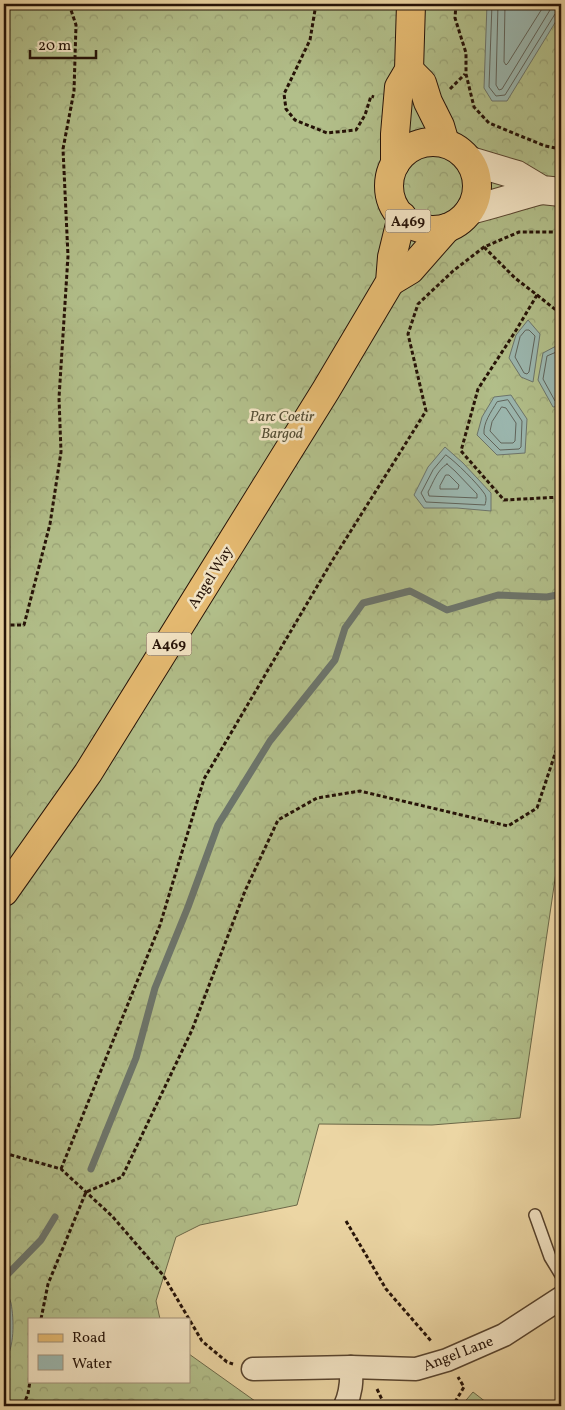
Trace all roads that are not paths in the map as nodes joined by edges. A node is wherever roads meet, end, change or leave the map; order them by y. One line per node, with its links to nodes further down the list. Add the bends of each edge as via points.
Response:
1 (411, 4): 2 (main road, A469)
2 (410, 70): 3 (main road, via 422,83); 5 (main road, A469, via 400,87 394,134)
3 (445, 143): 4 (main road); 5 (main road, via 417,145)
4 (470, 161): 6 (street, via 517,175); 7 (main road, via 478,185)
5 (395, 164): 8 (main road, A469, via 390,177 390,192)
6 (552, 191): 7 (street)
7 (470, 210): 9 (main road, A469, via 464,218)
8 (402, 216): 9 (main road, A469, via 423,229); 10 (main road, Angel Way / A469, via 392,257)
9 (447, 228): 10 (main road, Angel Way / A469, via 410,270)
10 (390, 282): 11 (main road, Angel Way / A469, via 88,773)
11 (4, 892)
12 (535, 1216): 13 (lane, via 550,1258)
13 (561, 1275)
14 (561, 1298): 15 (street, Angel Lane, via 504,1335 447,1360 416,1369)
15 (351, 1367): 16 (street, Angel Lane); 17 (street, via 350,1396)
16 (253, 1369)
17 (345, 1406)

